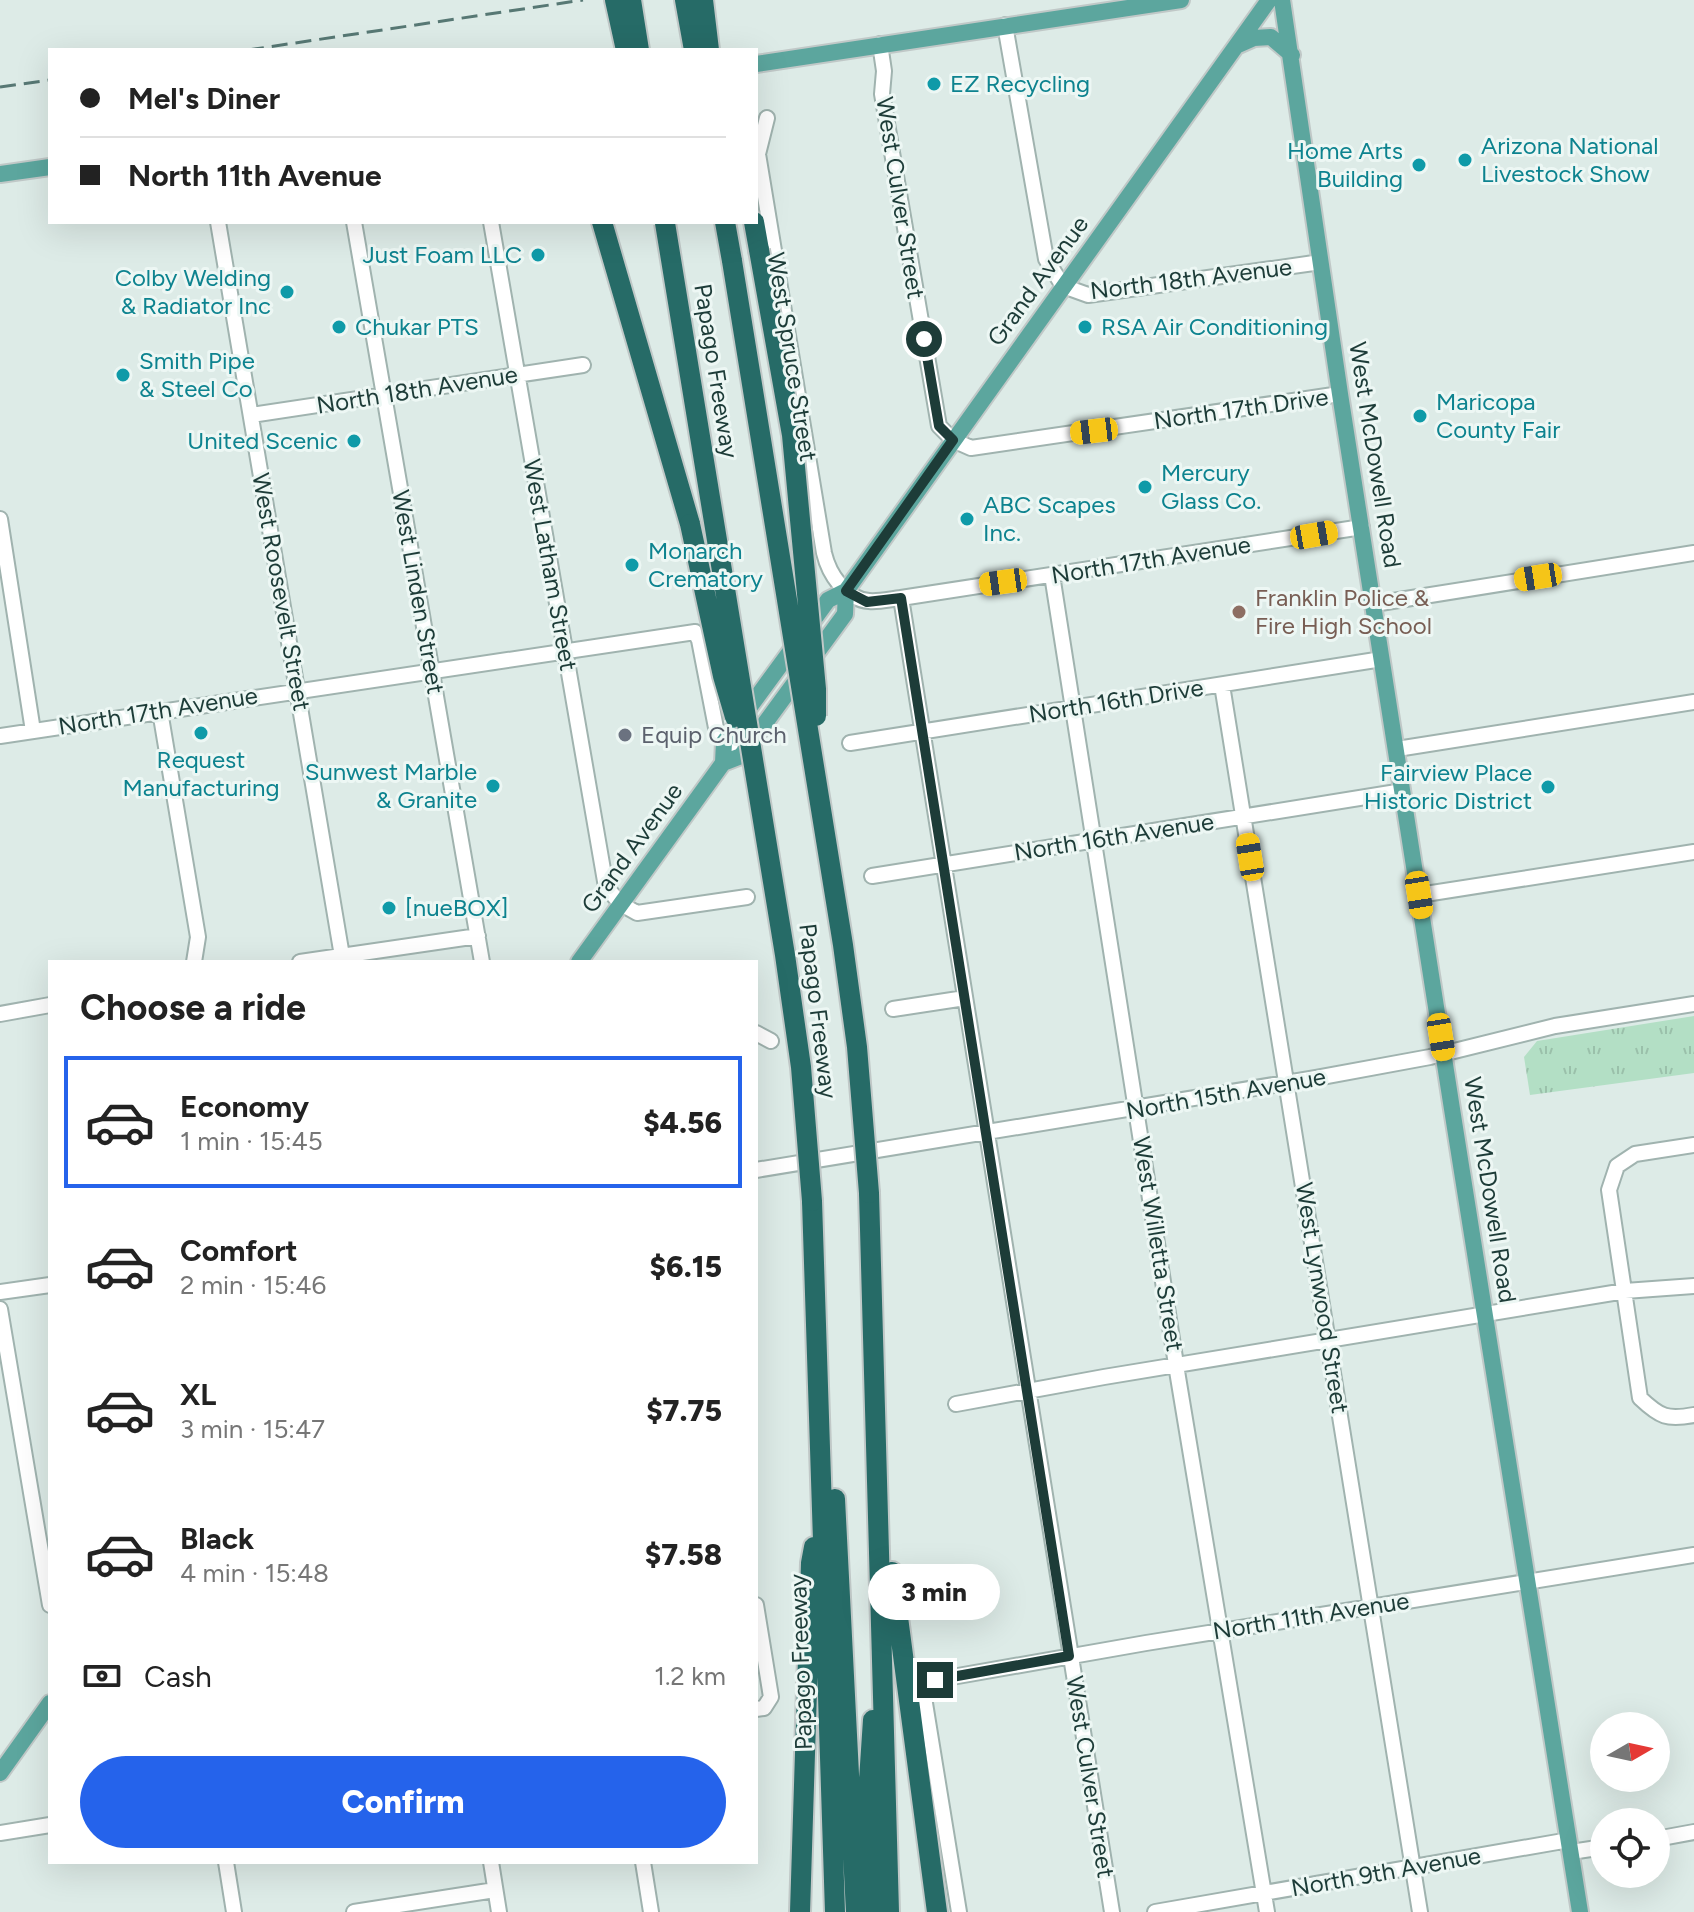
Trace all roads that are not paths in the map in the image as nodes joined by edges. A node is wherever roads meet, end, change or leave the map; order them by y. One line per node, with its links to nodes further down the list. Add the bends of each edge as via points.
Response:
1 (615, 0): 11 (highway)
2 (631, 0): 12 (highway)
3 (685, 0): 13 (highway)
4 (703, 0): 14 (highway)
5 (1181, 0): 8 (main road)
6 (1269, 0): 10 (main road, Grand Avenue)
7 (1282, 0): 15 (main road, West McDowell Road)
8 (1005, 25): 9 (main road); 28 (street, via 1046,259)
9 (880, 44): 16 (main road); 34 (street, West Culver Street, via 882,94 939,426)
10 (1234, 47): 15 (main road, via 1267,37); 28 (main road, Grand Avenue)
11 (626, 48)
12 (639, 48)
13 (694, 48)
14 (709, 48)
15 (1292, 55): 27 (main road, West McDowell Road)
16 (758, 64)
17 (767, 118): 39 (street, West Spruce Street, via 758,154 824,553 828,568)
18 (48, 167): 19 (main road)
19 (0, 174)
20 (218, 224): 33 (street, West Roosevelt Street)
21 (354, 224): 32 (street, West Linden Street)
22 (491, 224): 30 (street, West Latham Street)
23 (603, 224): 60 (highway, bridge, via 692,532 723,676)
24 (665, 224): 60 (highway, Papago Freeway, bridge)
25 (726, 224): 58 (highway, Papago Freeway, bridge)
26 (754, 224): 58 (highway, bridge, via 792,435 816,689)
27 (1321, 262): 28 (street, North 18th Avenue, via 1088,295); 31 (main road, West McDowell Road)
28 (1063, 286): 34 (main road, Grand Avenue)
29 (583, 365): 30 (street, North 18th Avenue)
30 (517, 375): 32 (street, North 18th Avenue); 42 (street, West Latham Street)
31 (1340, 394): 34 (street, North 17th Drive, via 971,448); 36 (main road, West McDowell Road)
32 (383, 395): 33 (street, North 18th Avenue); 44 (street, West Linden Street)
33 (251, 415): 46 (street, West Roosevelt Street)
34 (953, 440): 39 (main road, Grand Avenue)
35 (0, 519): 50 (street)
36 (1362, 527): 38 (street, North 17th Avenue); 41 (main road, West McDowell Road)
37 (1694, 553): 41 (street)
38 (1052, 575): 40 (street, North 17th Avenue); 48 (street, West Willetta Street)
39 (846, 591): 40 (street, North 17th Avenue, via 867,602); 53 (main road, Grand Avenue, via 828,600); 56 (main road, Grand Avenue, via 845,614)
40 (901, 598): 51 (street, West Culver Street)
41 (1374, 604): 43 (main road, West McDowell Road)
42 (566, 651): 44 (street, North 17th Avenue); 53 (street, North 17th Avenue, via 695,632 717,733); 68 (street, West Latham Street, via 606,887)
43 (1382, 659): 45 (street, North 16th Drive); 55 (main road, West McDowell Road)
44 (432, 670): 46 (street, North 17th Avenue); 69 (street, West Linden Street)
45 (1222, 685): 48 (street, North 16th Drive); 61 (street, West Lynwood Street)
46 (298, 690): 49 (street, North 17th Avenue); 70 (street, West Roosevelt Street)
47 (1694, 702): 55 (street)
48 (1073, 708): 51 (street, North 16th Drive); 62 (street, West Willetta Street)
49 (160, 711): 50 (street, North 17th Avenue); 71 (street, via 198,937)
50 (33, 731): 52 (street, North 17th Avenue)
51 (923, 731): 54 (street, North 16th Drive); 64 (street, West Culver Street)
52 (0, 736)
53 (724, 742): 56 (street); 57 (main road)
54 (850, 743)
55 (1397, 749): 59 (main road, West McDowell Road)
56 (741, 756): 57 (main road)
57 (723, 763): 68 (main road, Grand Avenue)
58 (816, 776): 99 (highway, Papago Freeway, bridge, via 851,1002 869,1193)
59 (1403, 791): 61 (street, North 16th Avenue); 66 (main road, West McDowell Road)
60 (760, 802): 89 (highway, Papago Freeway, bridge, via 796,1026)
61 (1243, 817): 62 (street, North 16th Avenue); 82 (street, West Lynwood Street)
62 (1094, 841): 64 (street, North 16th Avenue); 83 (street, West Willetta Street)
63 (1694, 852): 66 (street)
64 (945, 864): 65 (street, North 16th Avenue); 74 (street, West Culver Street)
65 (872, 876)
66 (1419, 895): 81 (main road, West McDowell Road)
67 (747, 897): 68 (street, via 637,913)
68 (621, 904): 73 (main road, Grand Avenue)
69 (478, 936): 70 (street); 72 (street, West Linden Street)
70 (343, 959)
71 (194, 960)
72 (482, 960)
73 (580, 960)
74 (965, 998): 77 (street); 84 (street, West Culver Street)
75 (1694, 1004): 81 (street, North 15th Avenue, via 1555,1026)
76 (48, 1005): 78 (street)
77 (893, 1009)
78 (0, 1014)
79 (758, 1034): 80 (street)
80 (771, 1041)
81 (1443, 1054): 82 (street, North 15th Avenue); 93 (main road, West McDowell Road)
82 (1287, 1084): 83 (street, North 15th Avenue); 94 (street, West Lynwood Street)
83 (1137, 1109): 84 (street, North 15th Avenue); 95 (street, West Willetta Street)
84 (987, 1133): 86 (street, North 15th Avenue); 96 (street, West Culver Street)
85 (1694, 1145): 90 (street, via 1635,1154 1617,1166 1609,1190)
86 (758, 1170)
87 (48, 1285): 91 (street)
88 (1694, 1286): 90 (street)
89 (817, 1291): 100 (highway, Papago Freeway); 130 (highway, via 832,1435)
90 (1625, 1291): 93 (street); 98 (street, via 1640,1398 1671,1419)
91 (0, 1292)
92 (0, 1309): 103 (street)
93 (1486, 1314): 94 (street); 102 (main road, West McDowell Road)
94 (1329, 1341): 95 (street); 104 (street, West Lynwood Street)
95 (1177, 1365): 96 (street); 107 (street, West Willetta Street)
96 (1028, 1390): 97 (street); 108 (street, West Culver Street)
97 (956, 1404)
98 (1694, 1415)
99 (878, 1465): 106 (highway, Papago Freeway); 133 (highway)
100 (822, 1507): 128 (highway, via 811,1563); 129 (highway, Papago Freeway)
101 (1694, 1555): 102 (street, North 11th Avenue)
102 (1528, 1581): 104 (street, North 11th Avenue); 116 (main road, West McDowell Road)
103 (48, 1593)
104 (1370, 1607): 107 (street, North 11th Avenue); 121 (street, West Lynwood Street)
105 (758, 1617): 110 (street, via 771,1697)
106 (881, 1618): 131 (highway, via 868,1772); 132 (highway, Papago Freeway)
107 (1220, 1632): 108 (street, North 11th Avenue); 123 (street, West Willetta Street)
108 (1069, 1656): 134 (street, North 11th Avenue, via 930,1683 924,1697); 135 (street, West Culver Street)
109 (48, 1706): 111 (main road)
110 (762, 1706)
111 (0, 1773)
112 (48, 1825): 114 (street)
113 (1694, 1832): 115 (street)
114 (0, 1833)
115 (1670, 1836)
116 (1570, 1846): 117 (street, North 9th Avenue); 121 (street, North 9th Avenue); 139 (main road, West McDowell Road)
117 (1590, 1847)
118 (226, 1864): 124 (street)
119 (491, 1864): 122 (street)
120 (643, 1864): 127 (street)
121 (1413, 1868): 123 (street, North 9th Avenue); 138 (street, West Lynwood Street)
122 (495, 1890): 125 (street); 126 (street)
123 (1264, 1894): 136 (street, North 9th Avenue); 137 (street, West Willetta Street)
124 (234, 1912)
125 (354, 1912)
126 (499, 1912)
127 (651, 1912)
128 (800, 1912)
129 (835, 1912)
130 (856, 1912)
131 (869, 1912)
132 (889, 1912)
133 (937, 1912)
134 (959, 1912)
135 (1112, 1912)
136 (1155, 1912)
137 (1267, 1912)
138 (1420, 1912)
139 (1580, 1912)

